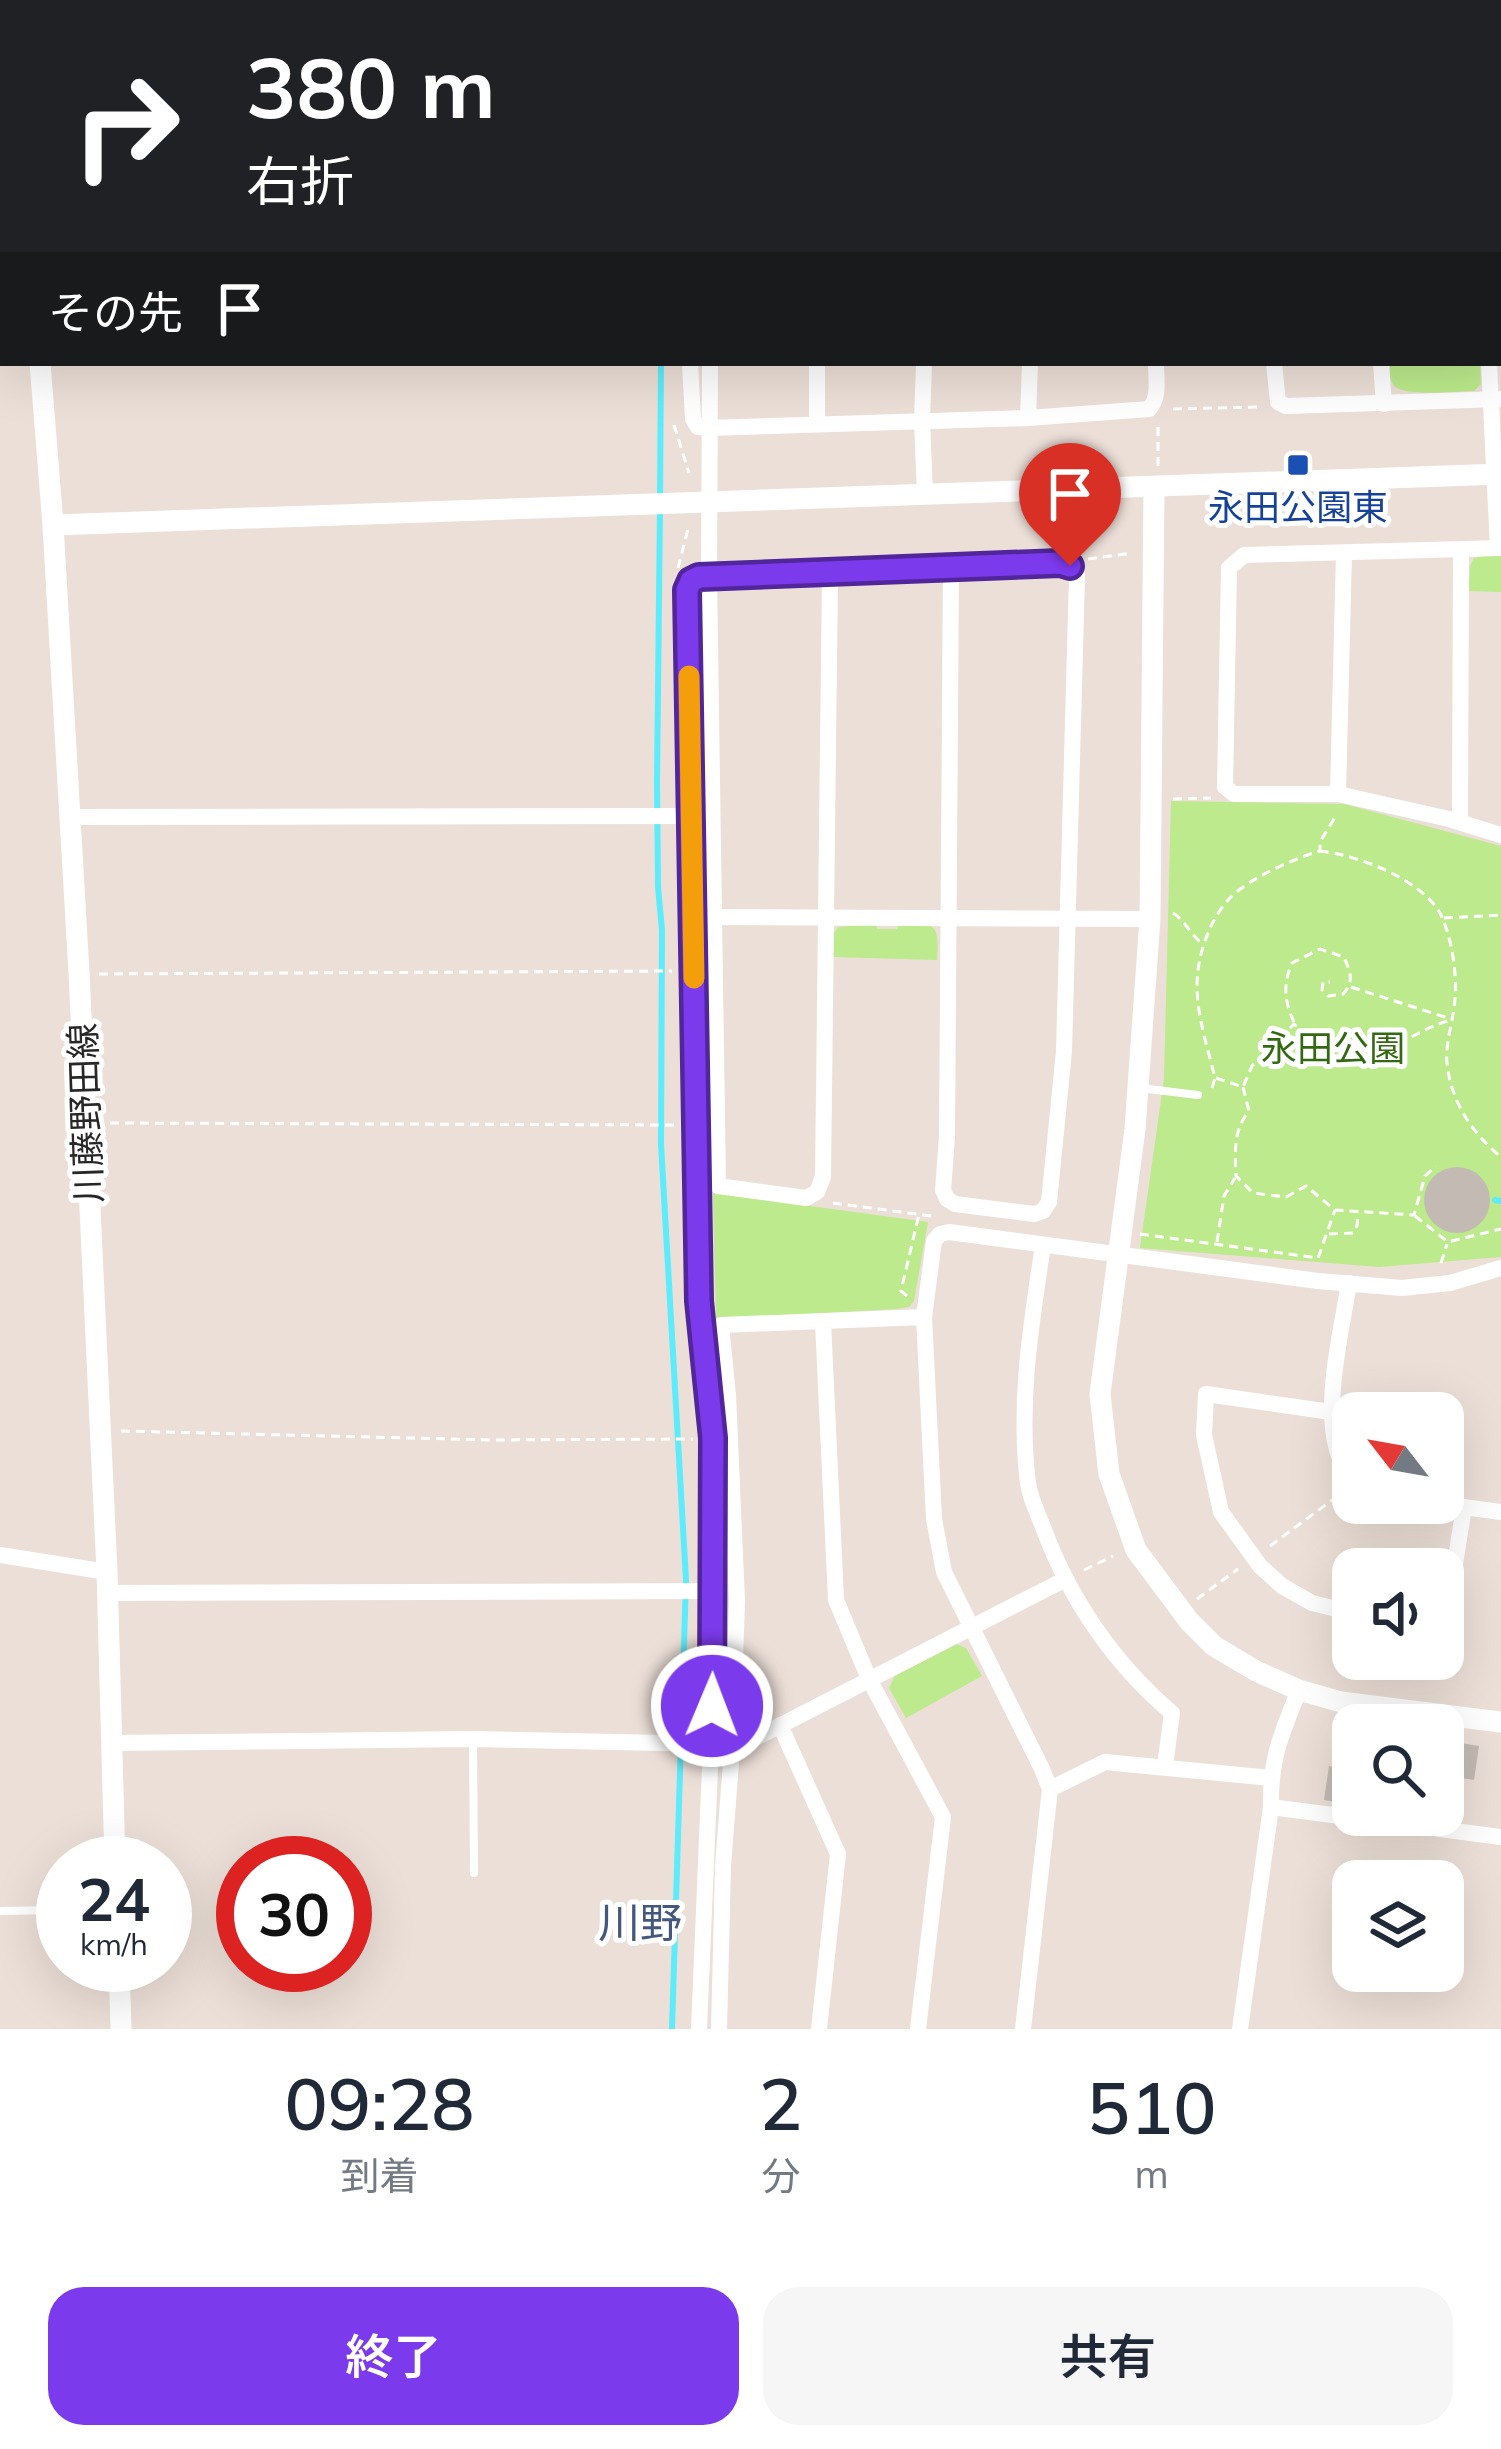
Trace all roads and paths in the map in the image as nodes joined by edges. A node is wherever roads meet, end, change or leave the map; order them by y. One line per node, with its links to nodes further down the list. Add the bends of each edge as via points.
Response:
1 (40, 366): 22 (street, 川藤野田線)
2 (691, 366): 17 (street, via 693,419)
3 (710, 366): 17 (street)
4 (817, 366): 16 (street)
5 (924, 366): 15 (street)
6 (1030, 366): 14 (street)
7 (1156, 366): 14 (street, via 1149,409)
8 (1274, 366): 12 (street)
9 (1382, 366): 13 (street)
10 (1490, 366): 11 (street)
11 (1496, 399): 13 (street); 18 (street)
12 (1278, 402): 13 (street); 19 (path, via 1158,409)
13 (1384, 404)
14 (1028, 418): 15 (street)
15 (922, 421): 16 (street); 20 (street)
16 (817, 424): 17 (street)
17 (709, 428): 21 (street)
18 (1497, 474): 19 (street); 23 (street)
19 (1156, 477): 20 (street); 41 (street)
20 (925, 494): 21 (street)
21 (708, 504): 22 (street); 30 (street)
22 (53, 525): 35 (street, 川藤野田線)
23 (1499, 548): 24 (street)
24 (1461, 550): 26 (street); 36 (street)
25 (1136, 553): 27 (path)
26 (1344, 554): 31 (street, via 1244,555 1229,568); 32 (street)
27 (1070, 566): 28 (street); 44 (street, via 1077,576)
28 (951, 568): 29 (street); 40 (street)
29 (830, 573): 30 (street); 39 (street)
30 (709, 578): 34 (street, via 687,590); 43 (street)
31 (1228, 791): 32 (street); 33 (path)
32 (1338, 794): 36 (street); 38 (path)
33 (1168, 799)
34 (692, 816): 35 (street); 47 (street)
35 (70, 817): 48 (street, 川藤野田線)
36 (1460, 822): 37 (street)
37 (1501, 835)
38 (1320, 851): 45 (path, via 1407,882); 46 (path, via 1231,897)
39 (826, 916): 40 (street); 43 (street); 43 (street, via 823,1178 806,1198 718,1186)
40 (949, 916): 44 (street); 44 (street, via 946,1199 1034,1214 1049,1202)
41 (1157, 916): 44 (street); 46 (path, via 1175,914); 54 (street)
42 (1501, 916): 45 (path)
43 (713, 917)
44 (1069, 918)
45 (1442, 918): 51 (path, via 1454,965)
46 (1204, 945): 53 (path, via 1197,985)
47 (694, 970): 48 (path); 58 (street)
48 (80, 973): 57 (street, 川藤野田線)
49 (1330, 982): 50 (path, via 1323,982 1328,996)
50 (1350, 987): 51 (path); 52 (path, via 1344,957 1320,949 1292,963 1285,993)
51 (1452, 1020): 52 (path, via 1361,1052 1320,1047); 59 (path, via 1446,1059 1454,1093 1468,1125)
52 (1294, 1024): 55 (path, via 1252,1066)
53 (1215, 1078): 55 (path); 56 (path, via 1211,1093)
54 (1138, 1088): 56 (lane); 71 (street)
55 (1243, 1088): 61 (path, via 1249,1112 1240,1121)
56 (1198, 1095)
57 (84, 1121): 58 (path); 79 (street, 川藤野田線)
58 (697, 1125): 80 (street, via 699,1301)
59 (1501, 1157)
60 (1436, 1166): 64 (path)
61 (1235, 1176): 62 (path, via 1253,1192 1286,1197 1306,1186); 70 (path)
62 (1335, 1210): 63 (path); 67 (path)
63 (1358, 1211): 64 (path); 67 (path, via 1352,1232)
64 (1414, 1215): 68 (path)
65 (1501, 1229): 68 (path)
66 (1132, 1233): 70 (path)
67 (1325, 1235): 70 (path, via 1318,1258)
68 (1448, 1242): 74 (path)
69 (1043, 1245): 71 (street); 75 (street, via 940,1234); 87 (street, via 1023,1422 1029,1490)
70 (1217, 1245)
71 (1119, 1254): 73 (street); 94 (street, via 1100,1394 1109,1474 1136,1550 1214,1646)
72 (1501, 1268): 74 (street)
73 (1348, 1283): 74 (street); 77 (street)
74 (1438, 1284)
75 (923, 1317): 76 (street); 92 (street, via 934,1519 944,1573)
76 (823, 1322): 93 (street, via 836,1600); 100 (street, via 721,1325 736,1601)
77 (1331, 1412): 78 (street); 86 (street, via 1207,1394 1204,1435 1222,1512)
78 (1332, 1422)
79 (101, 1432): 80 (path); 88 (street, 川藤野田線)
80 (713, 1438): 89 (street)
81 (1332, 1498): 86 (path)
82 (1464, 1507): 83 (street)
83 (1501, 1512)
84 (1120, 1552): 87 (path)
85 (0, 1555): 88 (street)
86 (1254, 1558): 90 (path); 91 (street, via 1282,1586)
87 (1066, 1579): 92 (street); 101 (street, via 1144,1690 1172,1713)
88 (107, 1582): 89 (street); 98 (street, 川藤野田線)
89 (713, 1592): 99 (street)
90 (1196, 1600)
91 (1332, 1608)
92 (970, 1628): 93 (street); 103 (street)
93 (869, 1679): 96 (street); 115 (street, via 943,1817)
94 (1299, 1690): 95 (street); 102 (street)
95 (1501, 1722)
96 (779, 1725): 100 (street); 114 (street, via 838,1854)
97 (473, 1739): 98 (street); 99 (street); 107 (lane)
98 (111, 1744): 105 (street, 川藤野田線)
99 (711, 1744): 112 (street)
100 (732, 1750): 113 (street)
101 (1166, 1766): 102 (street); 103 (street, via 1105,1762)
102 (1271, 1778): 104 (street)
103 (1050, 1789): 116 (street)
104 (1271, 1807): 106 (street); 117 (street)
105 (114, 1836)
106 (1501, 1838)
107 (474, 1874)
108 (0, 1910): 109 (lane)
109 (36, 1910)
110 (120, 1992): 111 (street)
111 (122, 2029)
112 (699, 2029)
113 (719, 2029)
114 (819, 2029)
115 (918, 2029)
116 (1023, 2029)
117 (1240, 2029)

